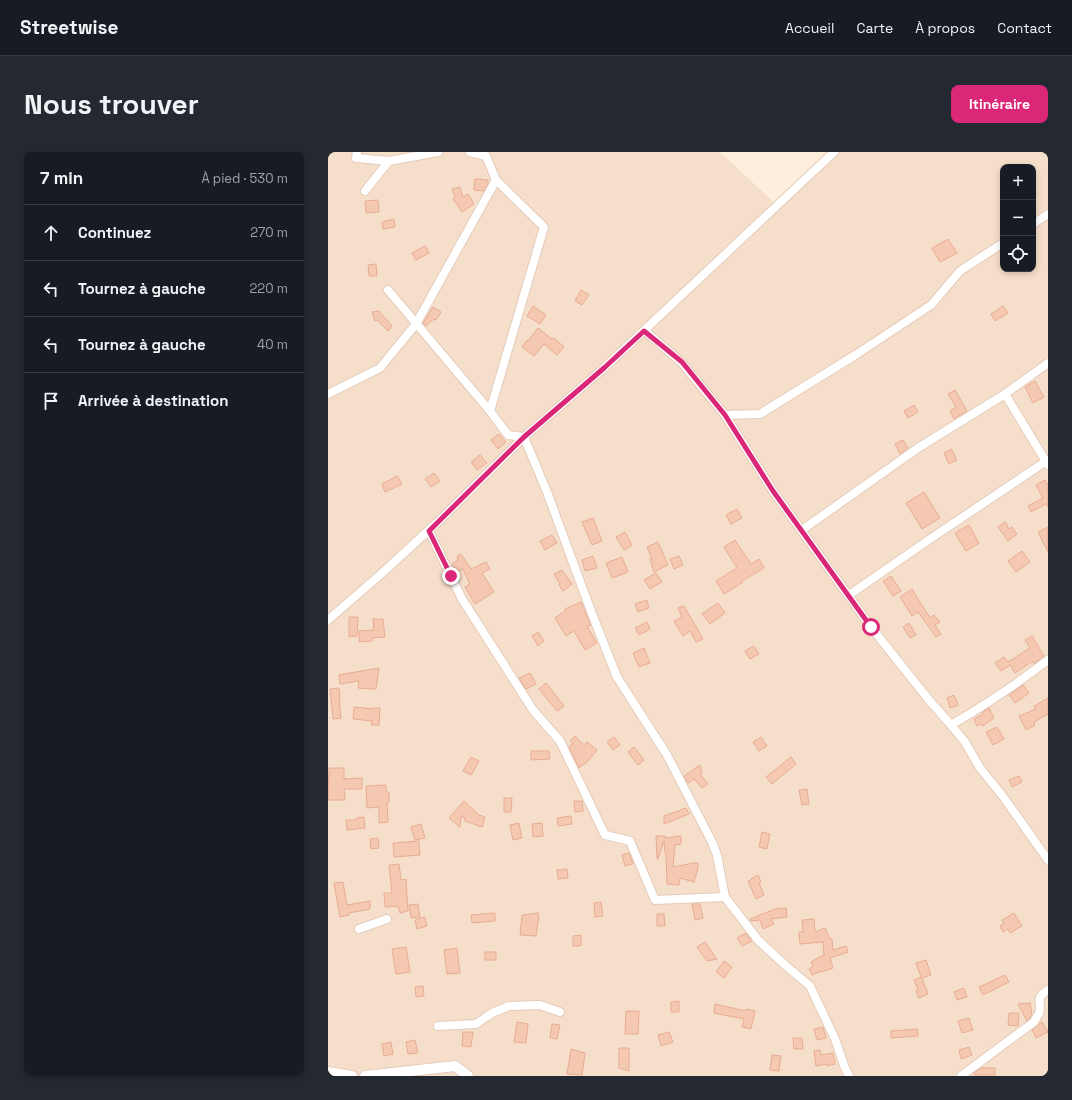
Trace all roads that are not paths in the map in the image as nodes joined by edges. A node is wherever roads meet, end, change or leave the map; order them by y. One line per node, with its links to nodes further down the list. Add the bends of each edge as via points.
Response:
1 (357, 152): 5 (street, via 356,158)
2 (438, 152): 5 (street)
3 (470, 152): 6 (street, via 486,156)
4 (834, 152): 13 (street)
5 (389, 162): 7 (street)
6 (496, 180): 12 (street); 17 (street, via 544,227)
7 (365, 191)
8 (1048, 214): 9 (street)
9 (1036, 222)
10 (1000, 245): 18 (street, via 960,271 931,304 858,354 760,414)
11 (388, 290): 12 (street)
12 (416, 324): 15 (street, via 380,368); 17 (street)
13 (644, 331): 18 (street, via 682,362); 19 (street)
14 (1048, 364): 16 (street)
15 (328, 394)
16 (1005, 394): 20 (street); 21 (street, via 918,448)
17 (490, 411): 19 (street, via 508,435)
18 (725, 415): 21 (street, via 773,491)
19 (524, 437): 22 (street); 28 (street, via 617,677 667,755 712,842)
20 (1047, 462): 23 (street)
21 (802, 530): 23 (street)
22 (429, 531): 24 (street); 28 (street, via 462,599 533,710 560,742 605,835 630,841 655,900)
23 (849, 596): 26 (street)
24 (328, 620)
25 (1048, 660): 26 (street, via 989,702)
26 (951, 725): 27 (street)
27 (1048, 860)
28 (725, 897): 38 (street, via 758,940 810,986)
29 (387, 919): 30 (street)
30 (359, 929)
31 (1048, 990): 39 (street, via 1039,1000 1040,1012 1034,1022)
32 (560, 1012): 33 (street, via 540,1005 509,1006 476,1024)
33 (438, 1026)
34 (328, 1072): 35 (street)
35 (352, 1076)
36 (364, 1076): 37 (street, via 455,1066)
37 (468, 1076)
38 (849, 1076)
39 (961, 1076)

